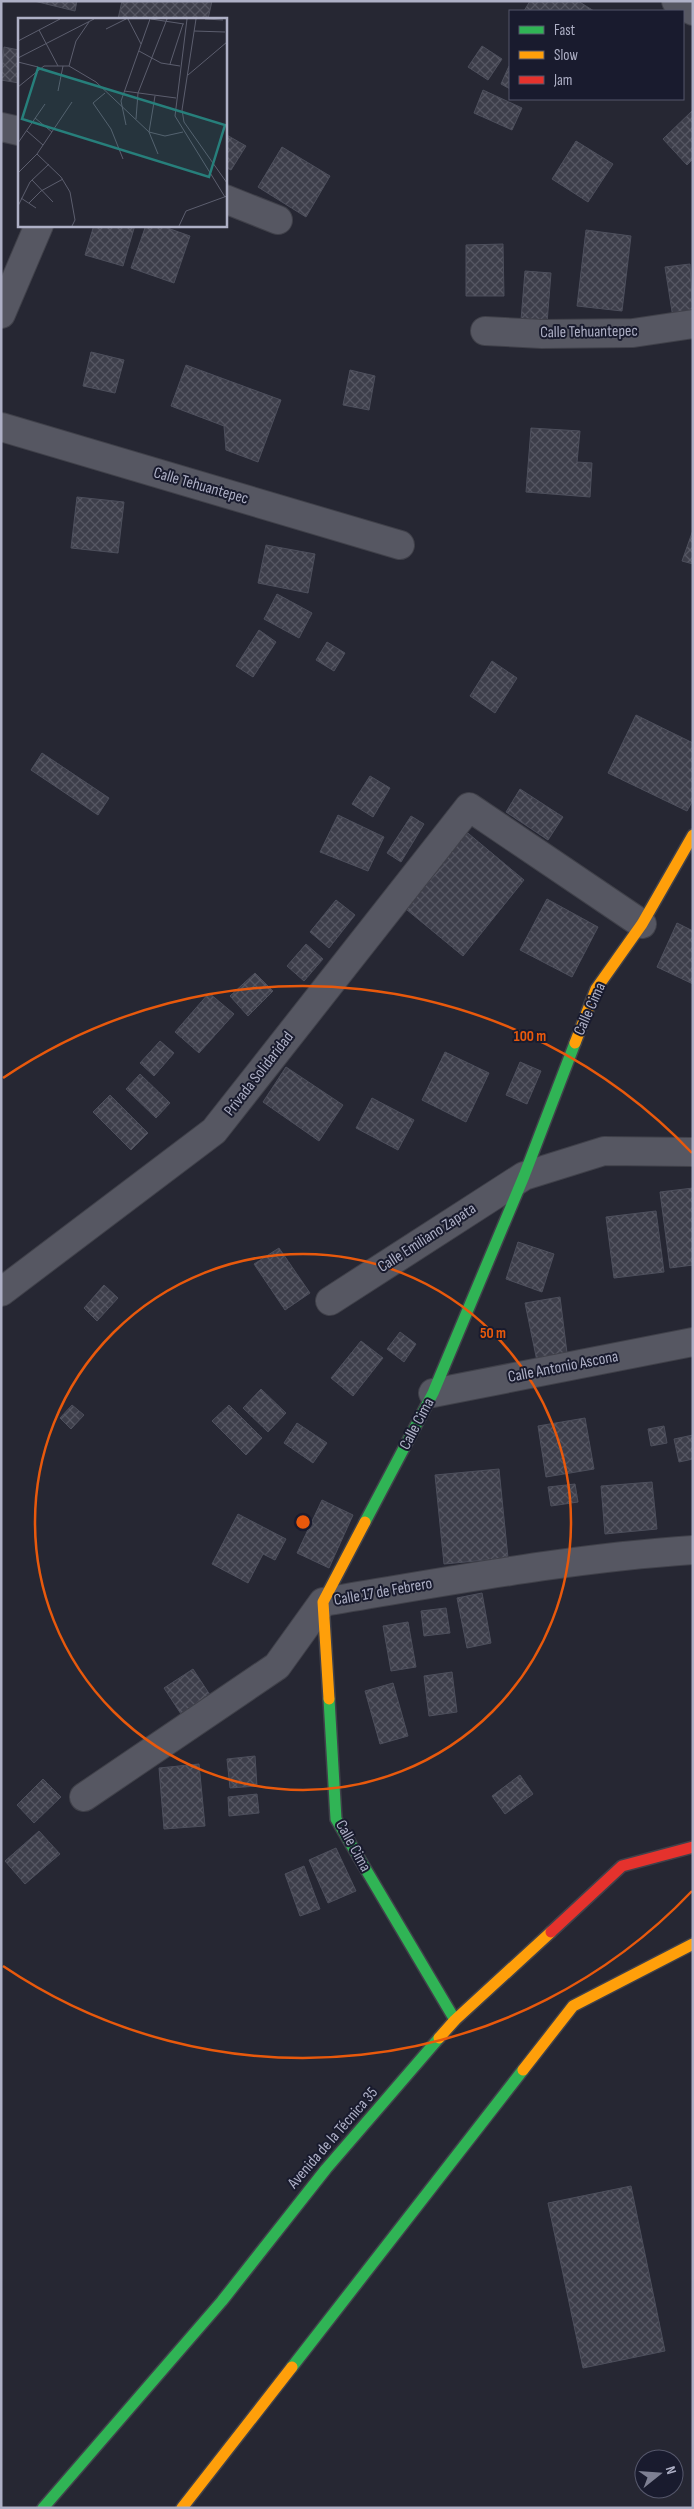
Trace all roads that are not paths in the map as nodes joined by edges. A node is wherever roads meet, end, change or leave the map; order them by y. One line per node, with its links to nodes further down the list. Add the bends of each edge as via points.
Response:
1 (676, 1): 2 (street)
2 (693, 11)
3 (1, 127): 4 (street)
4 (18, 131)
5 (226, 199): 6 (street)
6 (278, 220)
7 (39, 226): 8 (street)
8 (1, 314)
9 (693, 324): 10 (street, Calle Tehuantepec, via 633,333)
10 (485, 331)
11 (1, 427): 12 (street, Calle Tehuantepec)
12 (400, 545)
13 (693, 835): 14 (street, Calle Cima)
14 (642, 924): 16 (street, Calle Cima, via 596,989); 17 (street, Privada Solidaridad, via 469,807 214,1131)
15 (693, 1152): 16 (street, Calle Emiliano Zapata, via 604,1151)
16 (524, 1176): 18 (street, Calle Emiliano Zapata); 20 (street, Calle Cima)
17 (1, 1292)
18 (330, 1301)
19 (693, 1342): 20 (street, Calle Antonio Ascona)
20 (433, 1393): 22 (street, Calle Cima)
21 (693, 1550): 22 (street, Calle 17 de Febrero, via 488,1576)
22 (323, 1602): 23 (street, Calle 17 de Febrero, via 277,1666); 26 (street, Calle Cima, via 336,1820)
23 (84, 1797)
24 (693, 1847): 26 (street, Avenida de la Técnica 35, via 622,1866)
25 (693, 1944): 28 (street, via 573,2006)
26 (454, 2020): 27 (street, Avenida de la Técnica 35, via 326,2169 222,2301)
27 (43, 2508)
28 (182, 2508)

